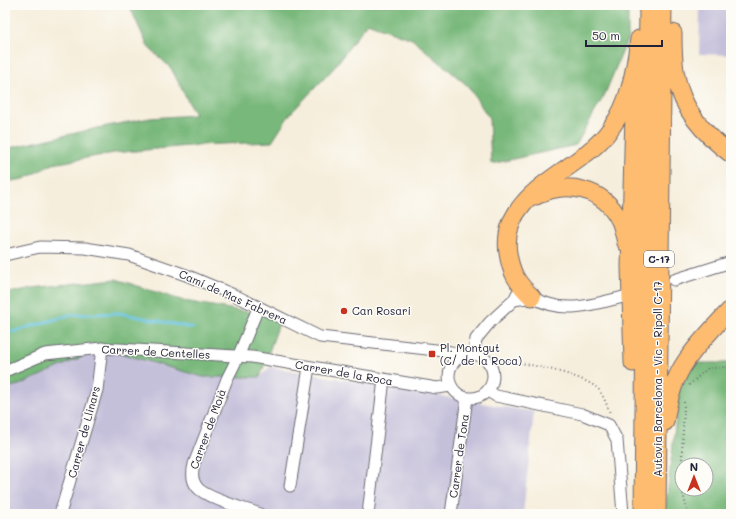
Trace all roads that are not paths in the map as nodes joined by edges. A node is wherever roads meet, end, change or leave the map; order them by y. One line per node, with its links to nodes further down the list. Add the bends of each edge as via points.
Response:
1 (643, 5): 5 (highway)
2 (648, 5): 35 (highway, Autovia Barcelona - Vic - Ripoll C-17 / C-17)
3 (663, 5): 28 (highway, Autovia Barcelona - Vic - Ripoll C-17 / C-17)
4 (671, 5): 6 (highway, via 674,66 685,104 708,136)
5 (633, 80): 7 (highway, via 618,118 600,142); 10 (highway)
6 (731, 154)
7 (522, 204): 10 (highway, via 540,194 562,188 573,187 596,194 606,201 619,218 624,229); 14 (highway, via 513,218 507,249 511,268)
8 (5, 255): 16 (street, Camí de Mas Fabrera, via 40,247 85,248 129,255 186,275 239,297)
9 (731, 262): 12 (street)
10 (630, 268): 35 (highway, via 636,457)
11 (731, 271): 12 (street)
12 (685, 277): 13 (street)
13 (674, 280)
14 (522, 294): 15 (street, via 551,305 574,307); 19 (street, via 490,322 476,339)
15 (623, 297)
16 (258, 308): 20 (street, Carrer de Moià); 21 (street, Camí de Mas Fabrera, via 320,337 451,352)
17 (731, 309): 28 (highway, via 686,361 676,381 667,411)
18 (102, 348): 20 (street, Carrer de Centelles); 23 (street, Carrer de Centelles, via 45,354); 30 (street, Carrer de Llinars, via 97,390)
19 (474, 353): 21 (street); 26 (street, via 488,360 494,370 494,382)
20 (238, 357): 22 (street, Carrer de la Roca); 31 (street, Carrer de Moià, via 194,464 193,481 197,488 206,494)
21 (458, 357): 25 (street, via 452,364 448,376)
22 (309, 367): 24 (street, Carrer de la Roca); 29 (street)
23 (5, 371)
24 (384, 379): 25 (street, Carrer de la Roca, via 437,388); 32 (street)
25 (451, 386): 27 (street, via 457,394)
26 (488, 391): 27 (street, via 481,397); 34 (street, via 496,396 582,414 609,425 617,440)
27 (467, 398): 33 (street, Carrer de Tona)
28 (658, 478): 36 (highway, Autovia Barcelona - Vic - Ripoll C-17 / C-17)
29 (290, 486)
30 (60, 514)
31 (260, 514)
32 (368, 514)
33 (451, 514)
34 (623, 514)
35 (643, 514)
36 (657, 514)

